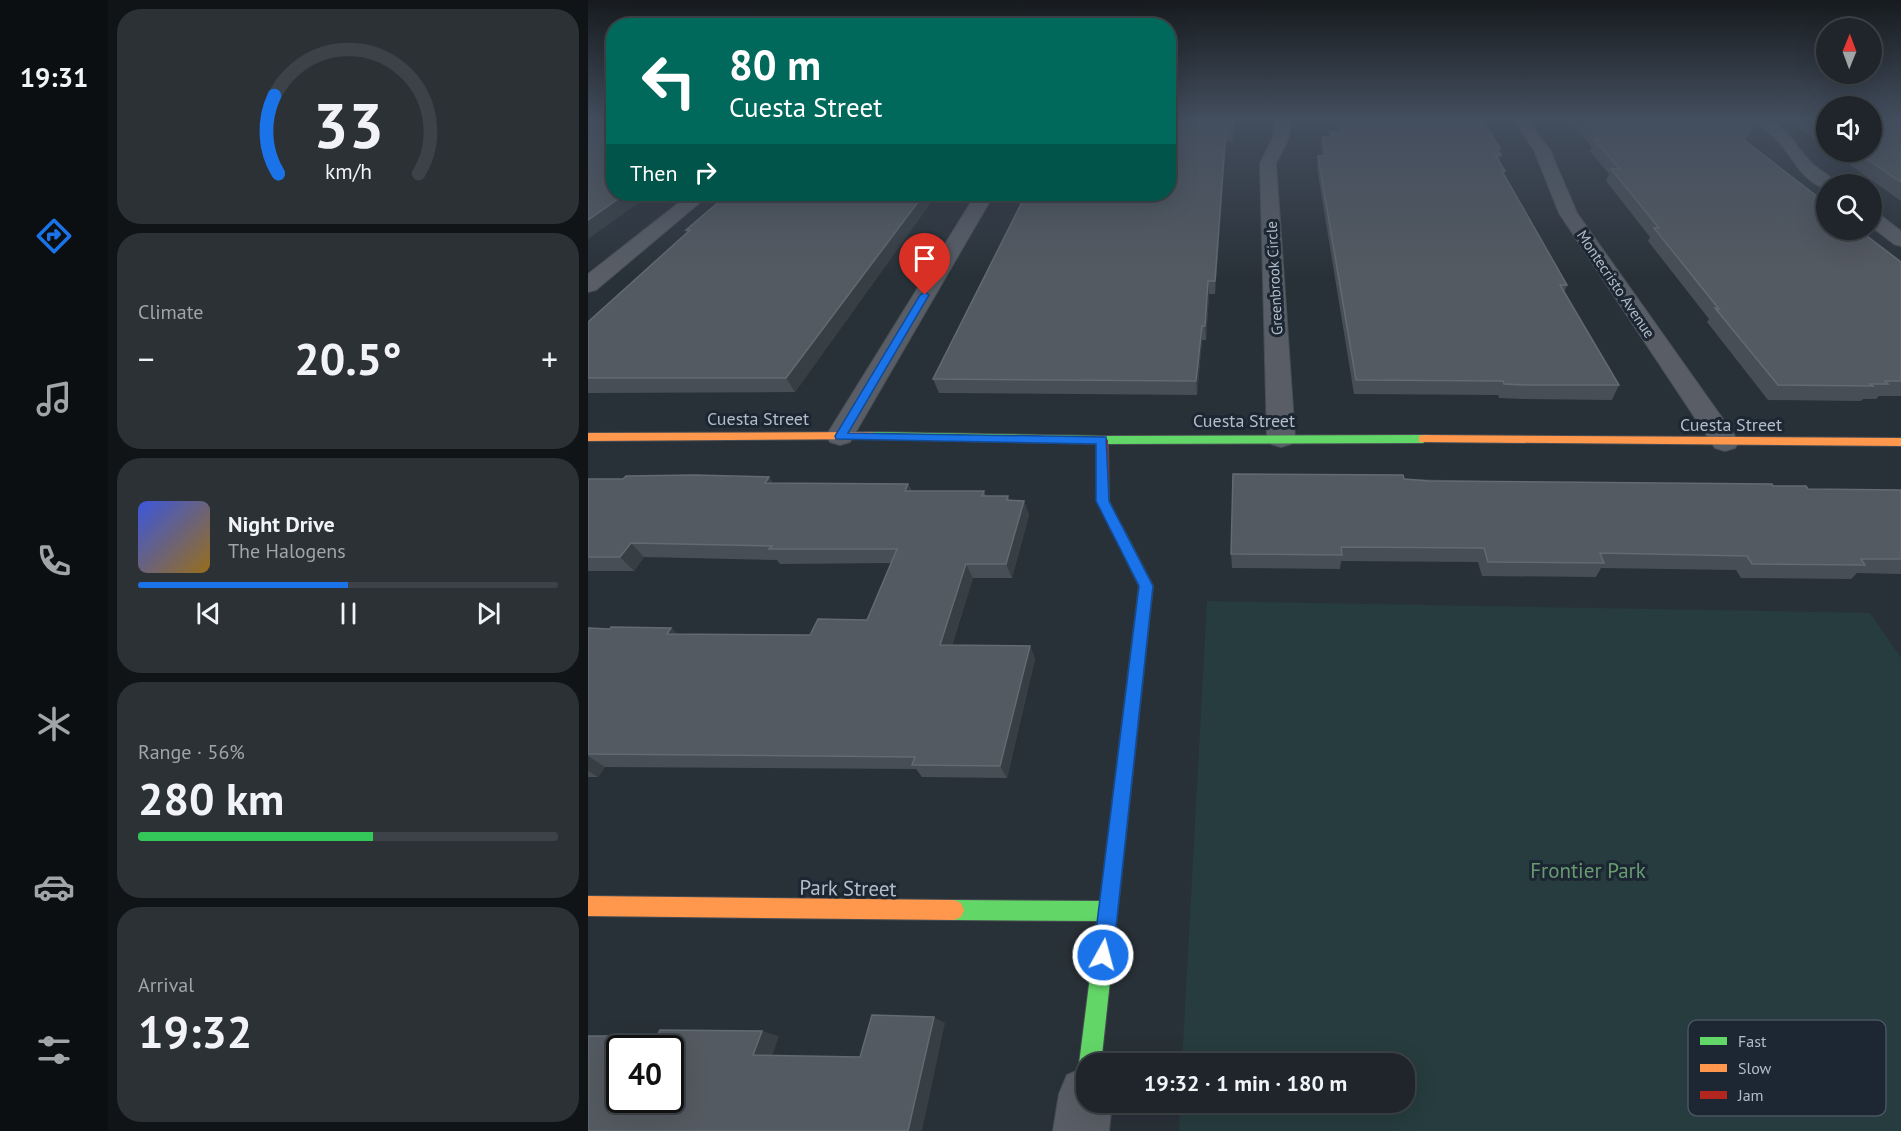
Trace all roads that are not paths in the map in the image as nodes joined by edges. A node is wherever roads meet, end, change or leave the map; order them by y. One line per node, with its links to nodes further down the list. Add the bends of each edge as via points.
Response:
1 (1268, 172): 10 (street, Greenbrook Circle)
2 (1551, 172): 12 (street, Montecristo Avenue, via 1568,213)
3 (692, 201): 7 (street)
4 (981, 201): 8 (street)
5 (1882, 226): 6 (street)
6 (1901, 240)
7 (588, 285)
8 (840, 436): 9 (street, Cuesta Street); 11 (street, Cuesta Street)
9 (588, 437)
10 (1281, 438): 11 (street, Cuesta Street); 12 (street, Cuesta Street)
11 (1102, 440): 15 (street, via 1102,501 1146,586)
12 (1725, 442): 13 (street, Cuesta Street)
13 (1901, 442)
14 (588, 906): 15 (street, Park Street)
15 (1108, 911): 16 (street)
16 (1091, 1053)
17 (1083, 1113): 18 (street)
18 (1081, 1131)

